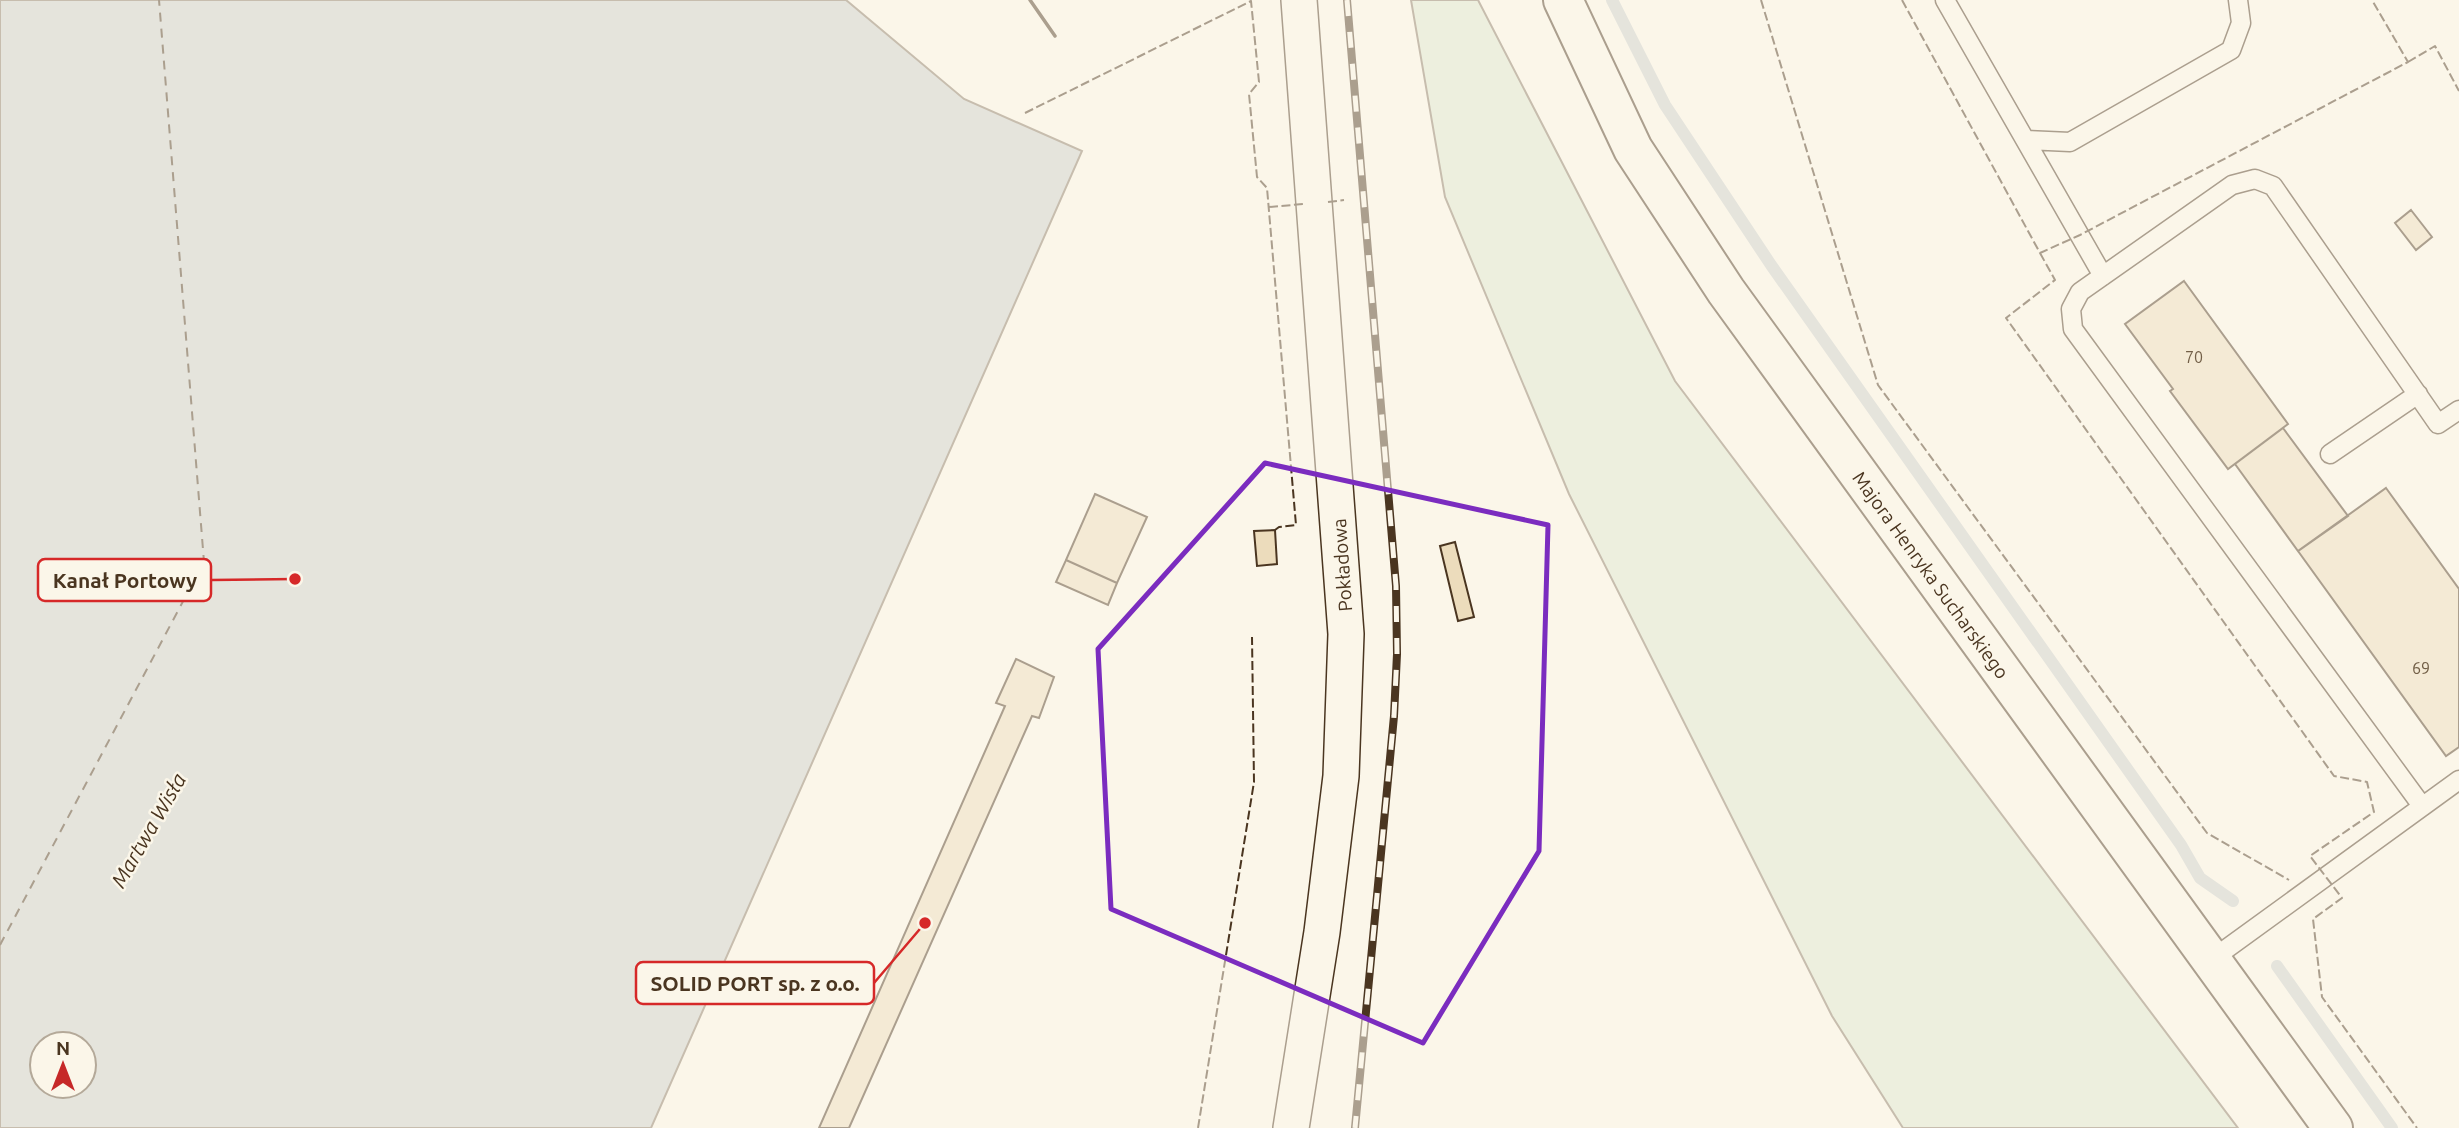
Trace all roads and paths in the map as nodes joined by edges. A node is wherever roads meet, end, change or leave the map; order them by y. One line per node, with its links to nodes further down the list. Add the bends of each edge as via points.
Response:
1 (1299, 0): 13 (street, Pokładowa, via 1346,634 1340,776 1322,932)
2 (1563, 0): 12 (highway, Majora Henryka Sucharskiego, via 1633,149 1726,291)
3 (1945, 0): 5 (lane)
4 (2238, 0): 5 (lane, via 2241,23 2231,50 2070,142)
5 (2026, 140): 6 (lane)
6 (2104, 276): 7 (lane, via 2232,185 2255,179 2273,186); 11 (lane, via 2080,292 2071,309 2073,329)
7 (2418, 394): 8 (lane, via 2438,424); 9 (lane)
8 (2459, 410)
9 (2330, 454)
10 (2459, 780): 11 (lane)
11 (2422, 806): 12 (lane)
12 (2211, 960): 14 (highway, Majora Henryka Sucharskiego)
13 (1291, 1128)
14 (2333, 1128)

